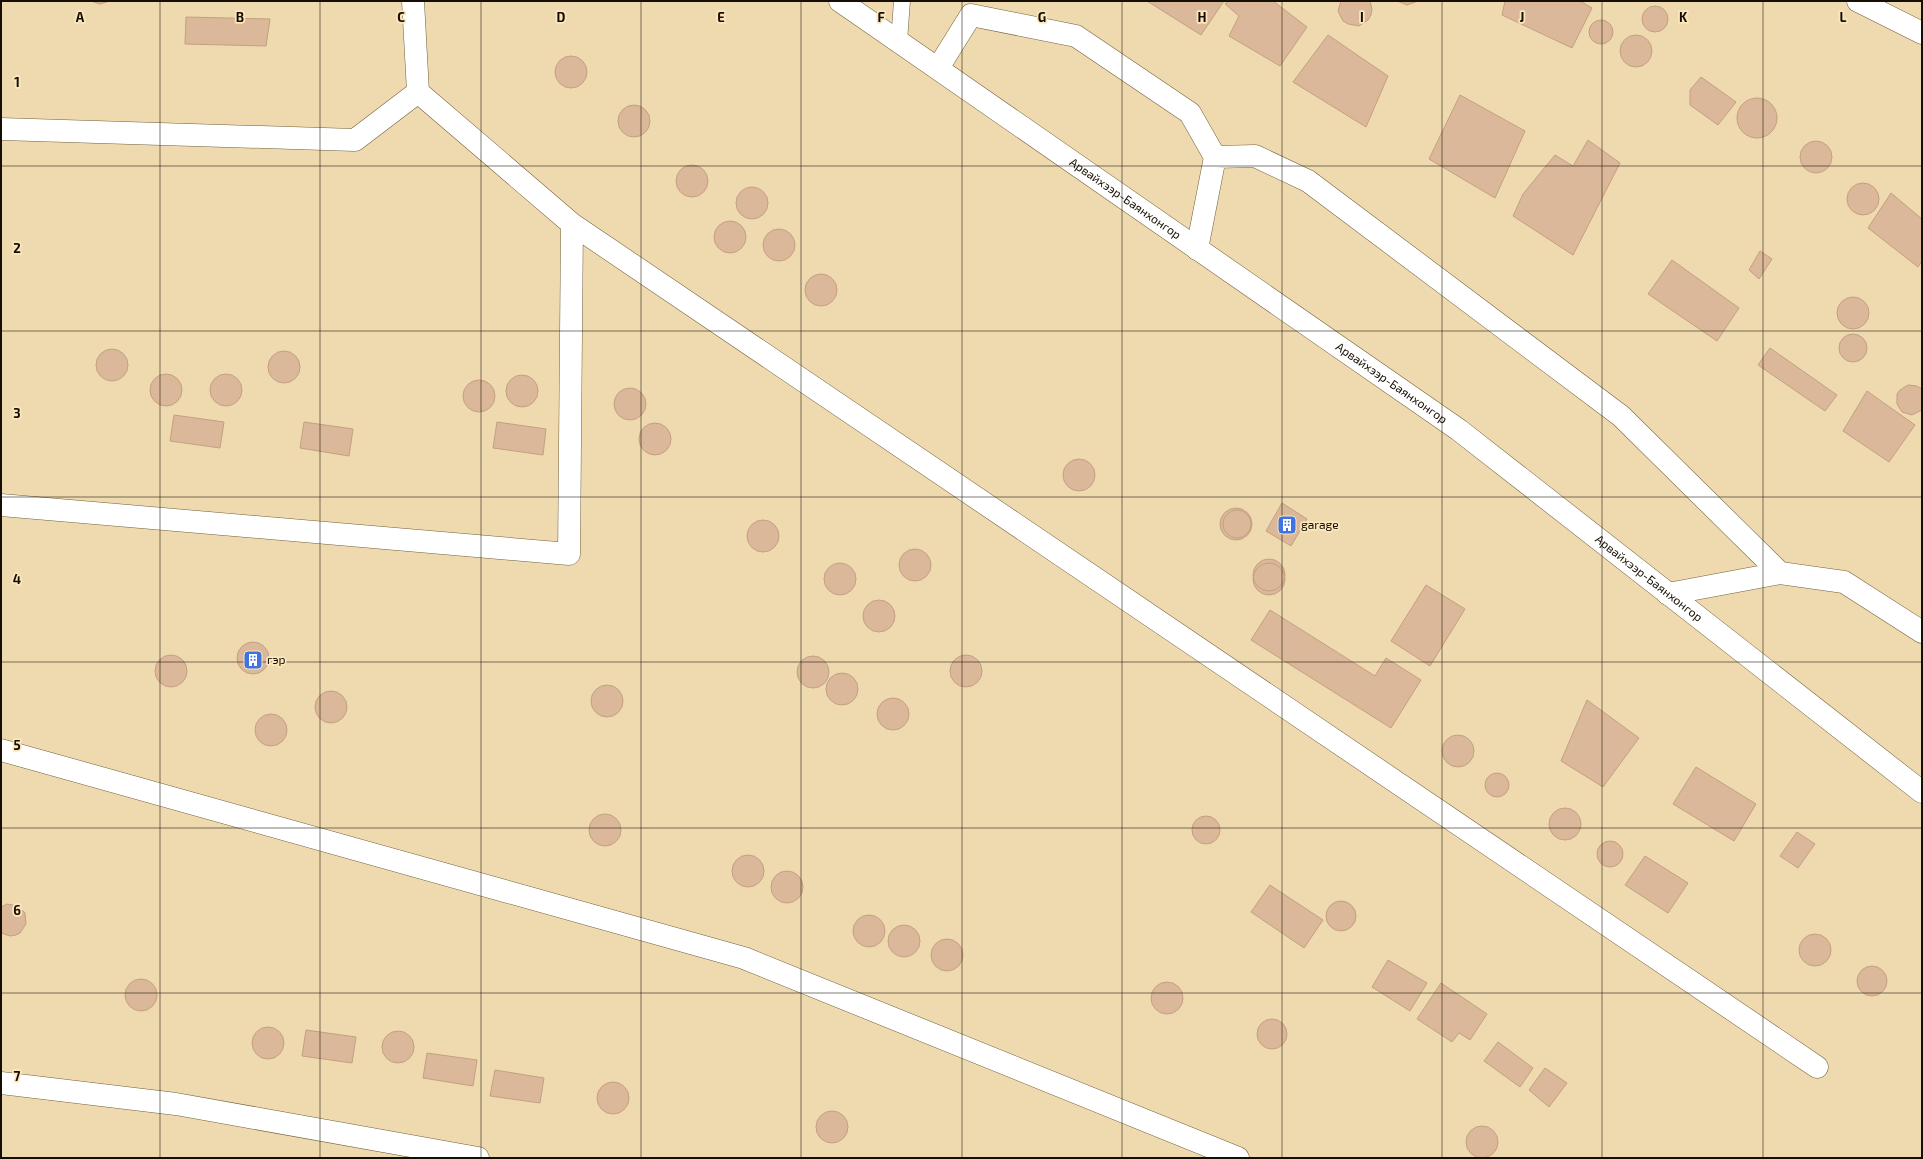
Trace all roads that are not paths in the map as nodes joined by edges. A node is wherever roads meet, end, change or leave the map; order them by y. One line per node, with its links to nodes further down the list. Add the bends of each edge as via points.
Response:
1 (412, 1): 9 (main road)
2 (840, 1): 7 (main road, Арвайхээр-Баянхонгор)
3 (902, 1): 7 (lane)
4 (1858, 1): 6 (main road)
5 (973, 8): 8 (main road); 11 (main road, via 1076,36 1190,113)
6 (1922, 33)
7 (899, 41): 8 (main road, Арвайхээр-Баянхонгор)
8 (938, 68): 13 (main road, Арвайхээр-Баянхонгор)
9 (418, 92): 10 (main road, via 355,140); 12 (main road)
10 (1, 129)
11 (1215, 157): 13 (main road); 15 (main road, via 1254,156 1308,181 1621,416)
12 (572, 224): 14 (main road, via 569,554); 20 (main road)
13 (1197, 249): 16 (main road, Арвайхээр-Баянхонгор, via 1459,430)
14 (1, 505)
15 (1780, 573): 16 (main road); 17 (main road, via 1844,582)
16 (1668, 594): 19 (main road, Арвайхээр-Баянхонгор)
17 (1922, 632)
18 (1, 750): 23 (main road, via 744,958)
19 (1922, 792)
20 (1817, 1067)
21 (1, 1083): 22 (main road, via 176,1104)
22 (478, 1158)
23 (1238, 1158)

